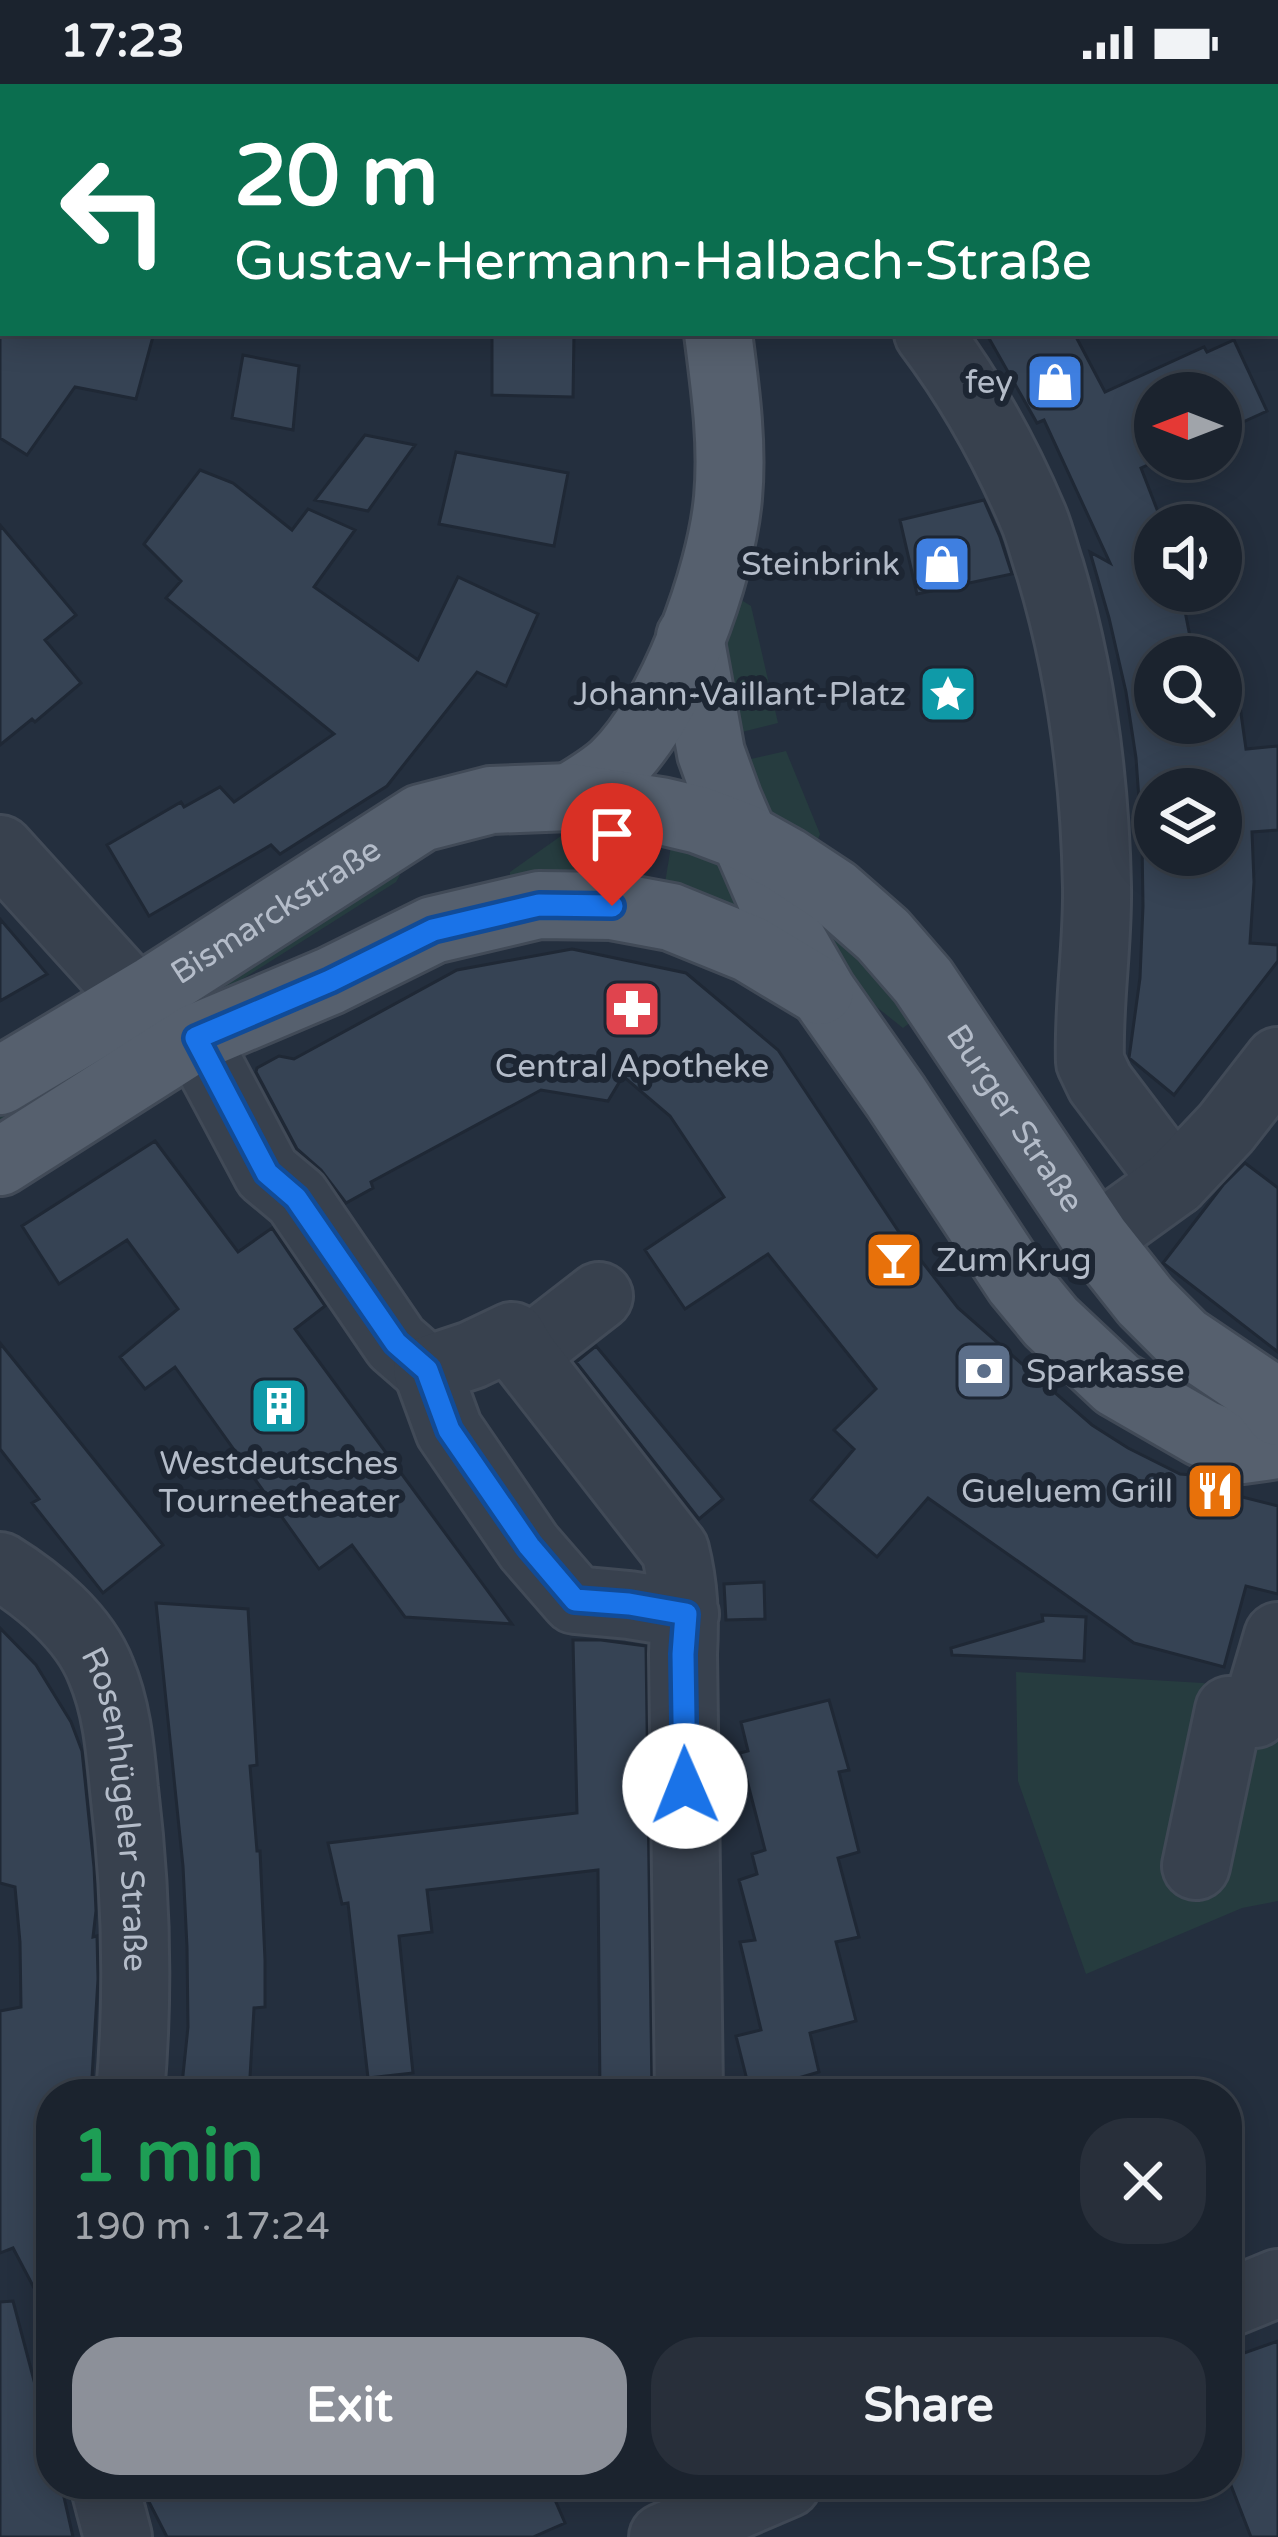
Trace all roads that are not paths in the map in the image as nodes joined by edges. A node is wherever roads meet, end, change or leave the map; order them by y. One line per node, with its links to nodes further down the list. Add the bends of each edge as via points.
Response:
1 (718, 336): 3 (main road, via 728,496)
2 (937, 345): 15 (street, via 976,402 1035,520 1078,684 1097,892 1090,1062)
3 (690, 638): 4 (main road, via 638,739); 6 (main road, via 711,753)
4 (570, 797): 5 (main road, Bismarckstraße); 9 (main road, Bismarckstraße, via 490,800 421,818)
5 (661, 811): 6 (main road, Burger Straße)
6 (744, 837): 8 (main road); 16 (main road, Burger Straße, via 834,892 883,935)
7 (0, 849): 9 (street)
8 (823, 993): 10 (main road, Bismarckstraße, via 750,949 671,917 539,905 433,930); 13 (main road)
9 (136, 999): 12 (main road, Bismarckstraße)
10 (196, 1038): 14 (main road, Bismarckstraße); 19 (street, via 267,1173 296,1198 396,1343)
11 (1278, 1061): 15 (street)
12 (0, 1081)
13 (896, 1097): 16 (main road, via 943,1111 1027,1224 1048,1238); 21 (main road, via 1018,1282 1087,1359 1202,1433 1242,1450)
14 (0, 1162)
15 (1175, 1182): 16 (street)
16 (1096, 1239): 20 (main road, Burger Straße, via 1165,1322)
17 (599, 1295): 18 (street)
18 (523, 1355): 19 (street, via 512,1336); 23 (street, via 675,1550)
19 (427, 1370): 23 (street, via 449,1430 575,1600)
20 (1278, 1412)
21 (1278, 1444)
22 (0, 1566): 26 (street, Rosenhügeler Straße, via 62,1612 100,1666 116,1717 134,1918)
23 (686, 1614): 27 (street)
24 (1278, 1636): 25 (street, via 1255,1714 1228,1710)
25 (1196, 1866)
26 (130, 2079)
27 (688, 2079)
28 (1278, 2283): 29 (street)
29 (1242, 2298)
30 (108, 2499): 32 (street)
31 (753, 2499): 33 (street)
32 (118, 2537)
33 (663, 2537)

